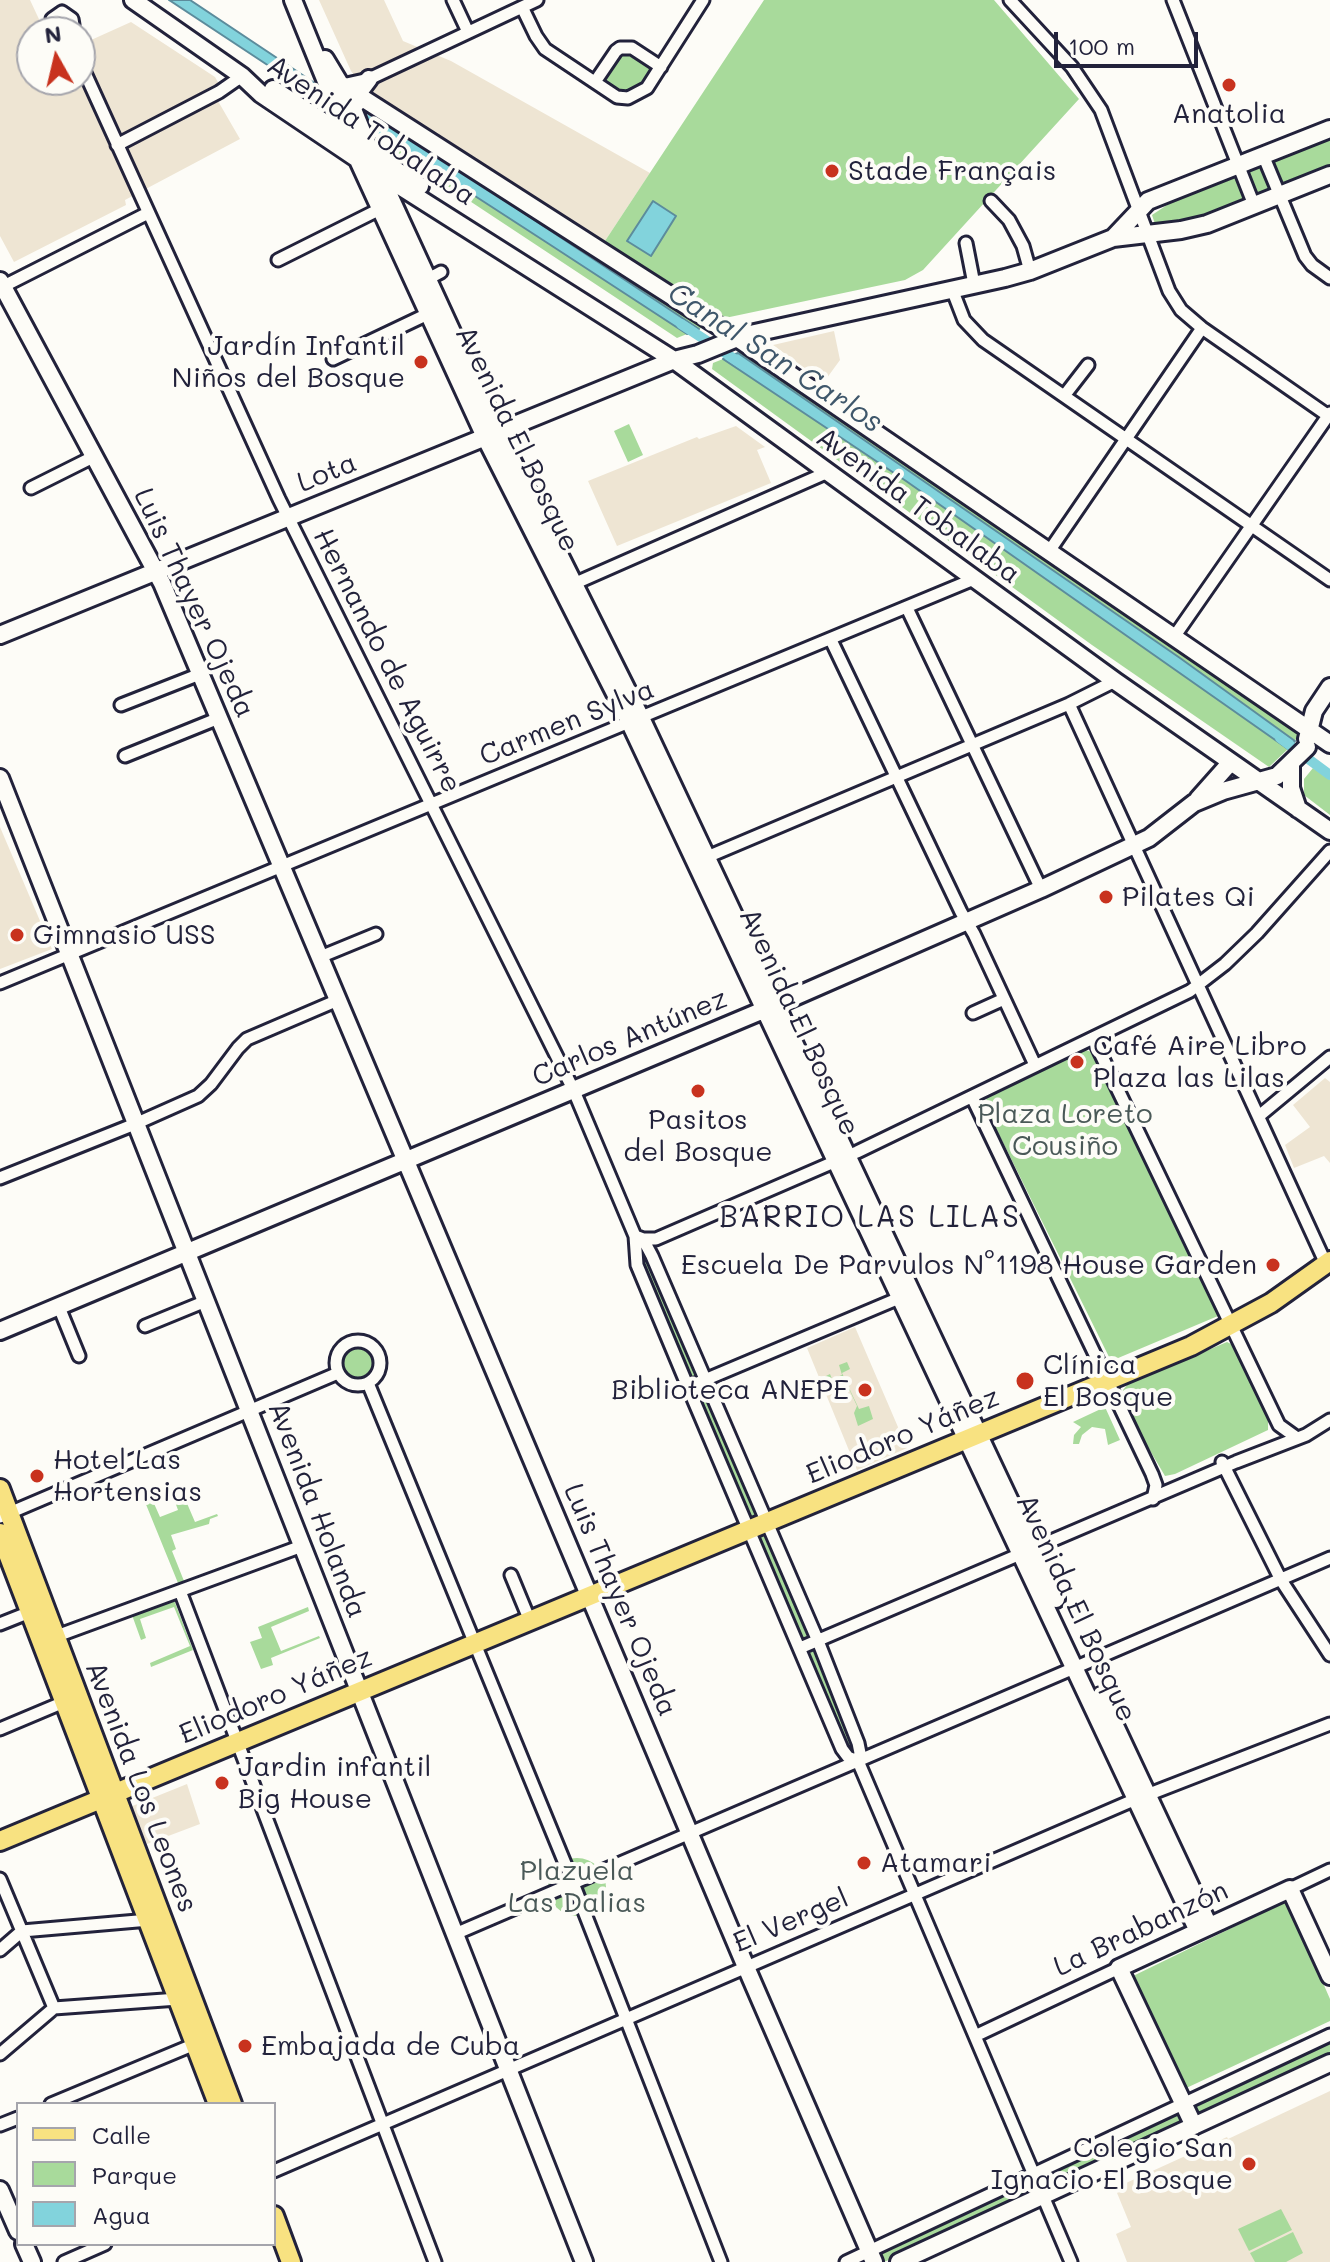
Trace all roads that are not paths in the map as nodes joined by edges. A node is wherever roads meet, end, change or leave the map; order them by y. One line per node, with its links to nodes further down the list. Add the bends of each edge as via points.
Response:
1 (133, 0): 12 (street, Avenida Tobalaba)
2 (293, 0): 9 (street)
3 (453, 0): 10 (street)
4 (537, 0): 8 (street)
5 (703, 0): 11 (street)
6 (1010, 0): 28 (street, via 1096,101)
7 (1173, 0): 21 (street)
8 (522, 7): 10 (street); 14 (street, via 545,49)
9 (307, 32): 16 (street); 16 (street, via 322,70)
10 (468, 32): 13 (street)
11 (661, 67): 14 (street, via 647,88 628,98); 14 (street, via 632,48 620,48)
12 (242, 76): 16 (street, Avenida Tobalaba); 18 (street); 20 (street, Avenida Tobalaba, via 261,94)
13 (369, 79): 16 (street)
14 (595, 82)
15 (95, 96): 18 (street, Hernando de Aguirre)
16 (354, 110): 20 (street, Avenida Tobalaba); 43 (street)
17 (1330, 129): 19 (street)
18 (117, 145): 29 (street, Hernando de Aguirre)
19 (1263, 155): 21 (street); 24 (street)
20 (364, 156): 22 (street, Avenida El Bosque); 27 (street, Avenida El Bosque); 31 (street, Avenida Tobalaba, via 459,213)
21 (1238, 165): 26 (street); 28 (street, via 1148,201)
22 (379, 173): 30 (street, Avenida El Bosque); 31 (street, Avenida Tobalaba)
23 (1330, 175): 24 (street)
24 (1278, 195): 26 (street); 37 (street, via 1305,256)
25 (991, 201): 36 (street, via 1009,220)
26 (1254, 205): 32 (street, via 1207,224)
27 (380, 209): 30 (street); 35 (street); 41 (street, Avenida El Bosque)
28 (1139, 211): 32 (street); 33 (street)
29 (148, 213): 39 (street); 54 (street, Hernando de Aguirre)
30 (400, 219): 41 (street, Avenida El Bosque, via 434,276)
31 (471, 229): 45 (street, Avenida Tobalaba)
32 (1148, 235): 33 (street); 42 (street, via 1175,301)
33 (1113, 238): 36 (street, Lota)
34 (966, 243): 38 (street)
35 (278, 260)
36 (1030, 271): 38 (street, Lota)
37 (1330, 278)
38 (974, 284): 40 (street, Lota)
39 (1, 285): 51 (street, Luis Thayer Ojeda)
40 (952, 289): 43 (street, Lota); 47 (street, via 959,311 976,334)
41 (434, 310): 44 (street); 49 (street, Avenida El Bosque)
42 (1202, 328): 48 (street); 50 (street)
43 (718, 343): 45 (street, Lota); 56 (street)
44 (333, 359)
45 (674, 360): 49 (street, Lota); 52 (street, Avenida Tobalaba)
46 (1088, 365): 47 (street)
47 (1064, 396): 50 (street)
48 (1329, 415): 55 (street)
49 (491, 435): 54 (street, Lota); 60 (street, Avenida El Bosque)
50 (1126, 439): 55 (street); 56 (street)
51 (95, 456): 53 (street); 57 (street, Luis Thayer Ojeda)
52 (828, 472): 58 (street, Avenida Tobalaba); 60 (street)
53 (31, 488)
54 (288, 517): 57 (street, Lota); 81 (street, Hernando de Aguirre)
55 (1252, 526): 59 (street); 63 (street)
56 (1050, 550): 63 (street)
57 (157, 571): 62 (street, Lota); 65 (street, Luis Thayer Ojeda)
58 (974, 579): 61 (street, Carmen Sylva); 66 (street, Avenida Tobalaba)
59 (1330, 580)
60 (568, 587): 71 (street, Avenida El Bosque)
61 (907, 608): 64 (street, Carmen Sylva); 72 (street)
62 (0, 635)
63 (1174, 637): 74 (street)
64 (831, 640): 71 (street, Carmen Sylva); 77 (street)
65 (200, 674): 69 (street); 70 (street, Luis Thayer Ojeda)
66 (1115, 681): 68 (street); 76 (street, Avenida Tobalaba)
67 (1330, 687): 74 (street, via 1314,711)
68 (1069, 704): 72 (street); 84 (street)
69 (121, 705)
70 (219, 718): 75 (street); 87 (street, Luis Thayer Ojeda)
71 (635, 721): 81 (street, Carmen Sylva); 86 (street, Avenida El Bosque)
72 (971, 744): 77 (street); 88 (street)
73 (1330, 744): 74 (street)
74 (1302, 749): 79 (street, Carlos Antúnez, via 1277,776); 82 (street, via 1291,788)
75 (125, 756)
76 (1230, 763): 79 (street, Avenida Tobalaba); 80 (street)
77 (897, 776): 86 (street); 89 (street)
78 (0, 778): 91 (street, Avenida Holanda)
79 (1260, 782): 80 (street, Carlos Antúnez); 82 (street, Avenida Tobalaba)
80 (1194, 803): 84 (street, Carlos Antúnez)
81 (432, 805): 87 (street, Carmen Sylva); 102 (street, Hernando de Aguirre)
82 (1298, 809): 83 (street, Avenida Tobalaba)
83 (1330, 831)
84 (1135, 846): 88 (street, Carlos Antúnez); 94 (street)
85 (1330, 851): 94 (street, via 1257,933)
86 (701, 860): 97 (street, Avenida El Bosque)
87 (282, 868): 91 (street, Carmen Sylva); 92 (street, Luis Thayer Ojeda)
88 (1041, 889): 89 (street, Carlos Antúnez)
89 (967, 921): 95 (street); 97 (street, Carlos Antúnez)
90 (376, 934): 92 (street)
91 (71, 954): 93 (street, Carmen Sylva); 105 (street, Avenida Holanda)
92 (320, 957): 96 (street, Luis Thayer Ojeda)
93 (0, 983)
94 (1198, 985): 99 (street); 104 (street)
95 (1004, 999): 98 (street); 101 (street)
96 (338, 1000): 105 (street, via 247,1039 198,1096); 107 (street, Luis Thayer Ojeda)
97 (770, 1008): 102 (street, Carlos Antúnez); 106 (street, Avenida El Bosque)
98 (973, 1013)
99 (1093, 1038): 101 (street); 116 (street)
100 (1330, 1057): 104 (street)
101 (1035, 1065): 103 (street)
102 (574, 1091): 107 (street, Carlos Antúnez); 109 (street, Hernando de Aguirre)
103 (972, 1097): 106 (street); 121 (street)
104 (1259, 1116): 111 (street)
105 (135, 1124): 108 (street); 110 (street, Avenida Holanda)
106 (841, 1158): 109 (street, via 656,1239); 112 (street, Avenida El Bosque)
107 (406, 1161): 110 (street, Carlos Antúnez); 143 (street, Luis Thayer Ojeda)
108 (0, 1178)
109 (639, 1238): 120 (street, Hernando de Aguirre); 123 (street, Hernando de Aguirre, via 637,1265)
110 (187, 1253): 113 (street, Avenida Holanda); 114 (street, Carlos Antúnez)
111 (1328, 1263): 116 (main road, Eliodoro Yáñez)
112 (906, 1295): 120 (street); 129 (street, Avenida El Bosque)
113 (206, 1301): 115 (street); 124 (street, Avenida Holanda)
114 (59, 1307): 117 (street, Carlos Antúnez); 118 (street)
115 (145, 1326)
116 (1231, 1327): 121 (main road, Eliodoro Yáñez); 126 (street)
117 (0, 1331)
118 (79, 1356)
119 (338, 1373): 122 (street, via 348,1383); 122 (street, via 339,1351 351,1342 366,1342 380,1358 379,1373); 124 (street)
120 (706, 1379): 123 (street); 135 (street, Hernando de Aguirre)
121 (1109, 1380): 129 (main road, Eliodoro Yáñez); 131 (street)
122 (368, 1383): 149 (street)
123 (688, 1387): 135 (street, Hernando de Aguirre)
124 (250, 1411): 134 (street); 137 (street, Avenida Holanda)
125 (1330, 1420): 128 (street)
126 (1279, 1425): 128 (street); 130 (street, via 1275,1438)
127 (1330, 1430): 128 (street)
128 (1302, 1436): 130 (street)
129 (972, 1437): 135 (main road, Eliodoro Yáñez); 138 (street, Avenida El Bosque)
130 (1223, 1464): 131 (street, via 1173,1482 1159,1481); 133 (street); 141 (street)
131 (1152, 1474): 133 (street)
132 (0, 1489): 134 (main road, Avenida Los Leones)
133 (1153, 1499): 138 (street)
134 (5, 1515): 147 (main road, Avenida Los Leones)
135 (759, 1526): 143 (main road, Eliodoro Yáñez); 148 (street, Hernando de Aguirre); 150 (street, Hernando de Aguirre)
136 (0, 1533): 144 (main road, Avenida Los Leones)
137 (302, 1546): 142 (street); 153 (street, Avenida Holanda)
138 (1027, 1552): 148 (street); 152 (street, Avenida El Bosque)
139 (1330, 1558): 141 (street)
140 (511, 1575): 145 (street)
141 (1281, 1580): 151 (street); 152 (street)
142 (180, 1591): 147 (street); 157 (street)
143 (590, 1596): 145 (main road, Eliodoro Yáñez); 161 (street, Luis Thayer Ojeda)
144 (30, 1612): 146 (street); 154 (main road, Avenida Los Leones)
145 (530, 1621): 149 (main road, Eliodoro Yáñez)
146 (0, 1624)
147 (54, 1637): 159 (main road, Avenida Los Leones)
148 (818, 1641): 150 (street); 158 (street, Hernando de Aguirre, via 858,1743)
149 (476, 1644): 153 (main road, Eliodoro Yáñez); 165 (street)
150 (800, 1648): 158 (street, Hernando de Aguirre, via 842,1749)
151 (1330, 1655)
152 (1081, 1666): 158 (street); 160 (street, Avenida El Bosque)
153 (360, 1692): 157 (main road, Eliodoro Yáñez); 171 (street, Avenida Holanda)
154 (64, 1702): 156 (street); 159 (main road, Avenida Los Leones)
155 (1330, 1724): 160 (street, El Vergel)
156 (0, 1729)
157 (238, 1742): 159 (main road, Eliodoro Yáñez); 189 (street)
158 (858, 1761): 161 (street); 167 (street, Hernando de Aguirre)
159 (107, 1797): 162 (main road, Eliodoro Yáñez); 168 (main road, Avenida Los Leones); 187 (main road, Avenida Los Leones)
160 (1142, 1797): 167 (street, El Vergel); 169 (street, Avenida El Bosque)
161 (690, 1833): 165 (street); 173 (street, Luis Thayer Ojeda)
162 (0, 1841)
163 (1330, 1870): 166 (street, La Brabanzón)
164 (0, 1879): 170 (street)
165 (573, 1883): 171 (street); 178 (street)
166 (1290, 1889): 169 (street, La Brabanzón); 175 (street)
167 (914, 1894): 173 (street, El Vergel); 180 (street, Hernando de Aguirre)
168 (149, 1920): 170 (street); 176 (main road, Avenida Los Leones)
169 (1204, 1929): 174 (street, La Brabanzón)
170 (22, 1931): 172 (street); 177 (street)
171 (455, 1934): 184 (street, Avenida Holanda)
172 (0, 1950)
173 (746, 1967): 178 (street, El Vergel); 198 (street, Luis Thayer Ojeda)
174 (1119, 1968): 180 (street, La Brabanzón); 188 (street)
175 (1330, 1976)
176 (178, 1999): 177 (street); 181 (main road, Avenida Los Leones)
177 (54, 2008): 182 (street)
178 (626, 2019): 184 (street, El Vergel); 203 (street)
179 (1330, 2035): 188 (street)
180 (975, 2036): 192 (street, Hernando de Aguirre)
181 (195, 2044): 185 (street); 186 (main road, Avenida Los Leones)
182 (0, 2054)
183 (1330, 2063): 190 (street)
184 (508, 2070): 189 (street, El Vergel); 202 (street, Avenida Holanda)
185 (56, 2102)
186 (217, 2102)
187 (231, 2102)
188 (1183, 2103): 190 (street); 192 (street)
189 (382, 2124): 191 (street, El Vergel); 201 (street)
190 (1194, 2126): 194 (street)
191 (276, 2170)
192 (1033, 2173): 194 (street, Hernando de Aguirre); 198 (street)
193 (0, 2190): 196 (street)
194 (1043, 2195): 205 (street); 206 (street, Hernando de Aguirre)
195 (276, 2221): 200 (main road)
196 (16, 2226)
197 (100, 2246): 199 (street)
198 (871, 2256): 204 (street)
199 (64, 2262)
200 (291, 2262)
201 (435, 2262)
202 (584, 2262)
203 (721, 2262)
204 (846, 2262)
205 (899, 2262)
206 (1071, 2262)

